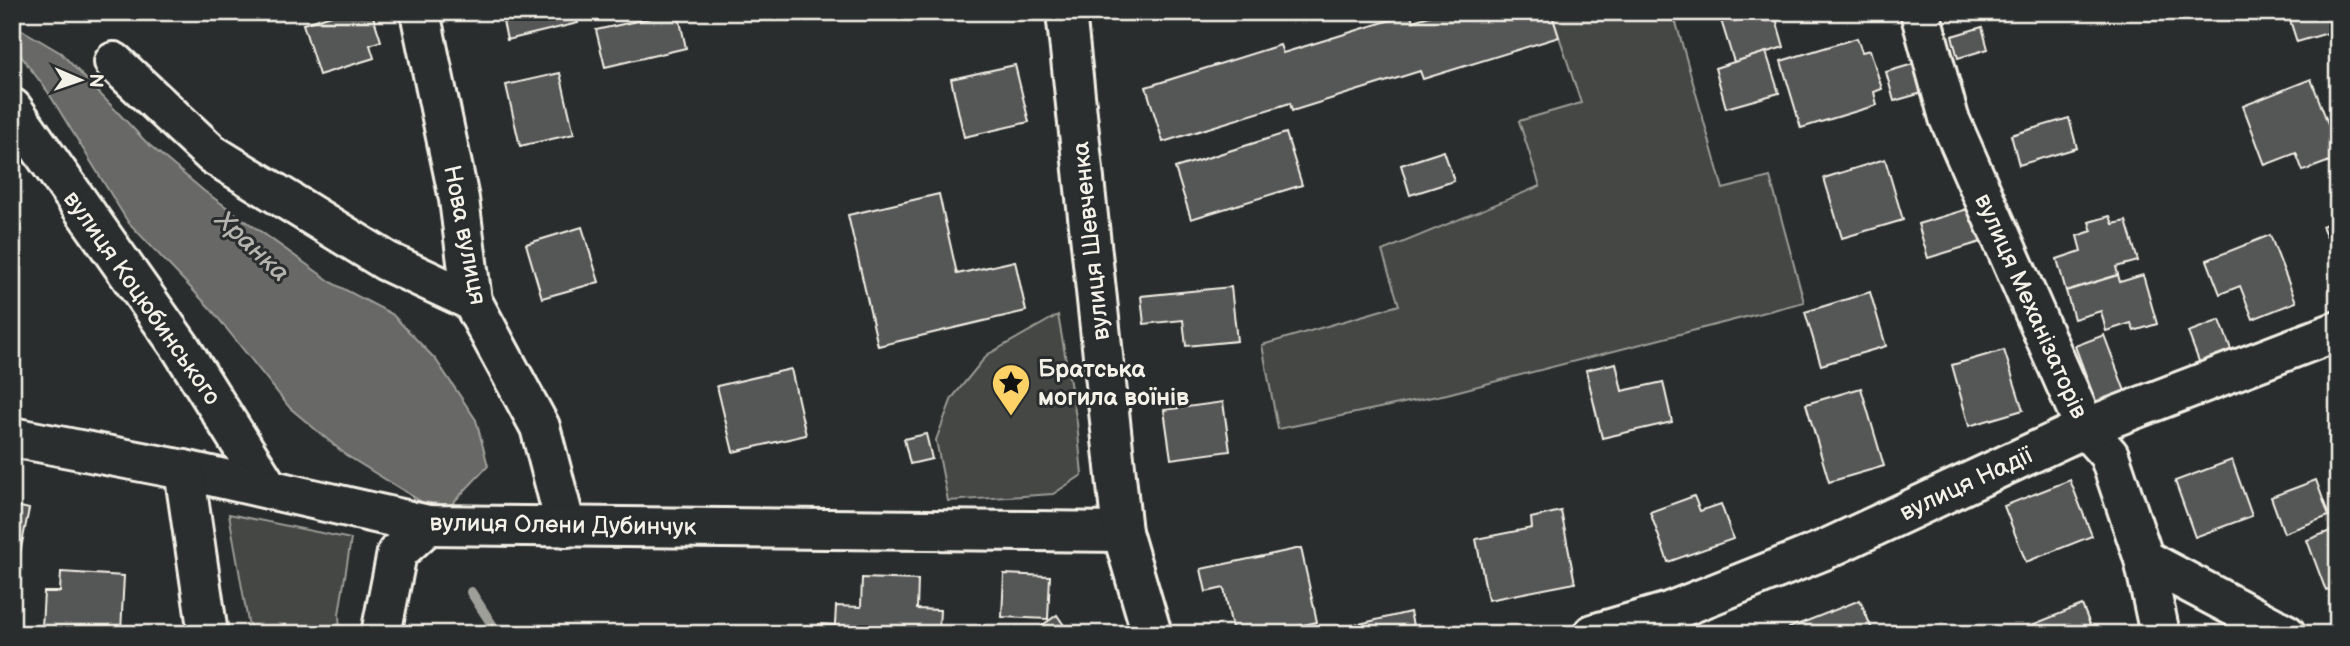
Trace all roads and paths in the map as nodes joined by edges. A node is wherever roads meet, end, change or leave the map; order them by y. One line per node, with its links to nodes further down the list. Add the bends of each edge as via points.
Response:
1 (420, 12): 6 (street, Нова вулиця, via 459,200)
2 (1066, 12): 14 (street, вулиця Шевченка)
3 (1920, 12): 8 (street, вулиця Механізаторів, via 1949,118)
4 (114, 62): 6 (street, via 212,154 386,261)
5 (12, 108): 11 (street, вулиця Коцюбинського, via 181,348)
6 (472, 301): 13 (street, Нова вулиця, via 540,427)
7 (2338, 331): 8 (street, вулиця Надії)
8 (2085, 428): 15 (street, вулиця Механізаторів, via 2109,455); 19 (street, вулиця Надії, via 1824,550 1669,612)
9 (12, 437): 10 (street, вулиця Олени Дубинчук)
10 (184, 470): 11 (street, вулиця Олени Дубинчук); 16 (street)
11 (269, 489): 12 (street, вулиця Олени Дубинчук)
12 (428, 524): 13 (street, вулиця Олени Дубинчук); 17 (street, via 397,553)
13 (566, 527): 14 (street, вулиця Олени Дубинчук)
14 (1122, 532): 18 (street, вулиця Шевченка)
15 (2144, 559): 20 (street, вулиця Механізаторів); 21 (street)
16 (208, 634)
17 (381, 634)
18 (1152, 634)
19 (1593, 634)
20 (2161, 634)
21 (2287, 634)

